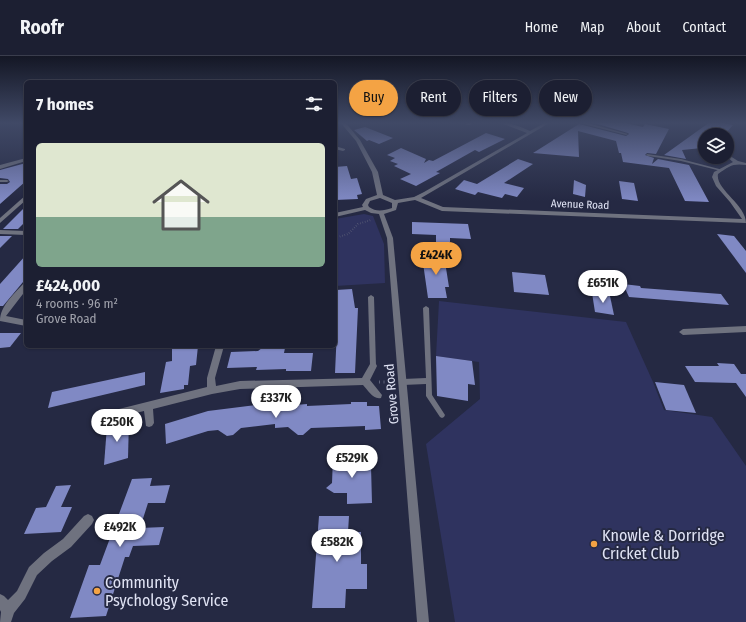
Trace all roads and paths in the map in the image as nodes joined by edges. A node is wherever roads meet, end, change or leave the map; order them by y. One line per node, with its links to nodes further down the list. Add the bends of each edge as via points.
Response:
1 (362, 148): 11 (street, via 375,172)
2 (504, 148): 12 (street)
3 (648, 155): 8 (lane)
4 (24, 160): 7 (street)
5 (736, 162): 6 (street); 8 (street)
6 (746, 164)
7 (0, 167)
8 (721, 170): 19 (street, via 715,177 718,185)
9 (0, 181): 10 (lane)
10 (7, 181)
11 (380, 196): 14 (street); 15 (street, via 368,200)
12 (416, 198): 14 (street); 19 (street, Avenue Road, via 436,207 450,209)
13 (24, 199): 18 (street)
14 (394, 202): 16 (street, via 394,209)
15 (366, 208): 16 (street); 17 (street)
16 (381, 213): 35 (street, Grove Road, via 390,238)
17 (337, 215)
18 (0, 221)
19 (746, 221)
20 (358, 224): 23 (path, via 348,234)
21 (0, 232): 22 (street)
22 (24, 233)
23 (337, 237)
24 (24, 287): 27 (street)
25 (371, 297): 32 (lane)
26 (426, 308): 33 (lane)
27 (1, 318): 28 (street)
28 (24, 323)
29 (746, 329): 30 (street)
30 (683, 332)
31 (219, 348): 36 (street, via 211,378)
32 (374, 366): 34 (street)
33 (429, 380): 35 (lane); 40 (lane, via 429,396)
34 (365, 381): 35 (path); 36 (street, via 240,386); 37 (street)
35 (403, 382): 45 (street, Grove Road)
36 (212, 390): 38 (street)
37 (378, 394)
38 (148, 407): 39 (street); 41 (street)
39 (119, 413)
40 (442, 415)
41 (149, 423)
42 (88, 520): 44 (street, via 67,543 33,571 21,595)
43 (0, 600): 44 (street)
44 (6, 616)
45 (423, 622)

